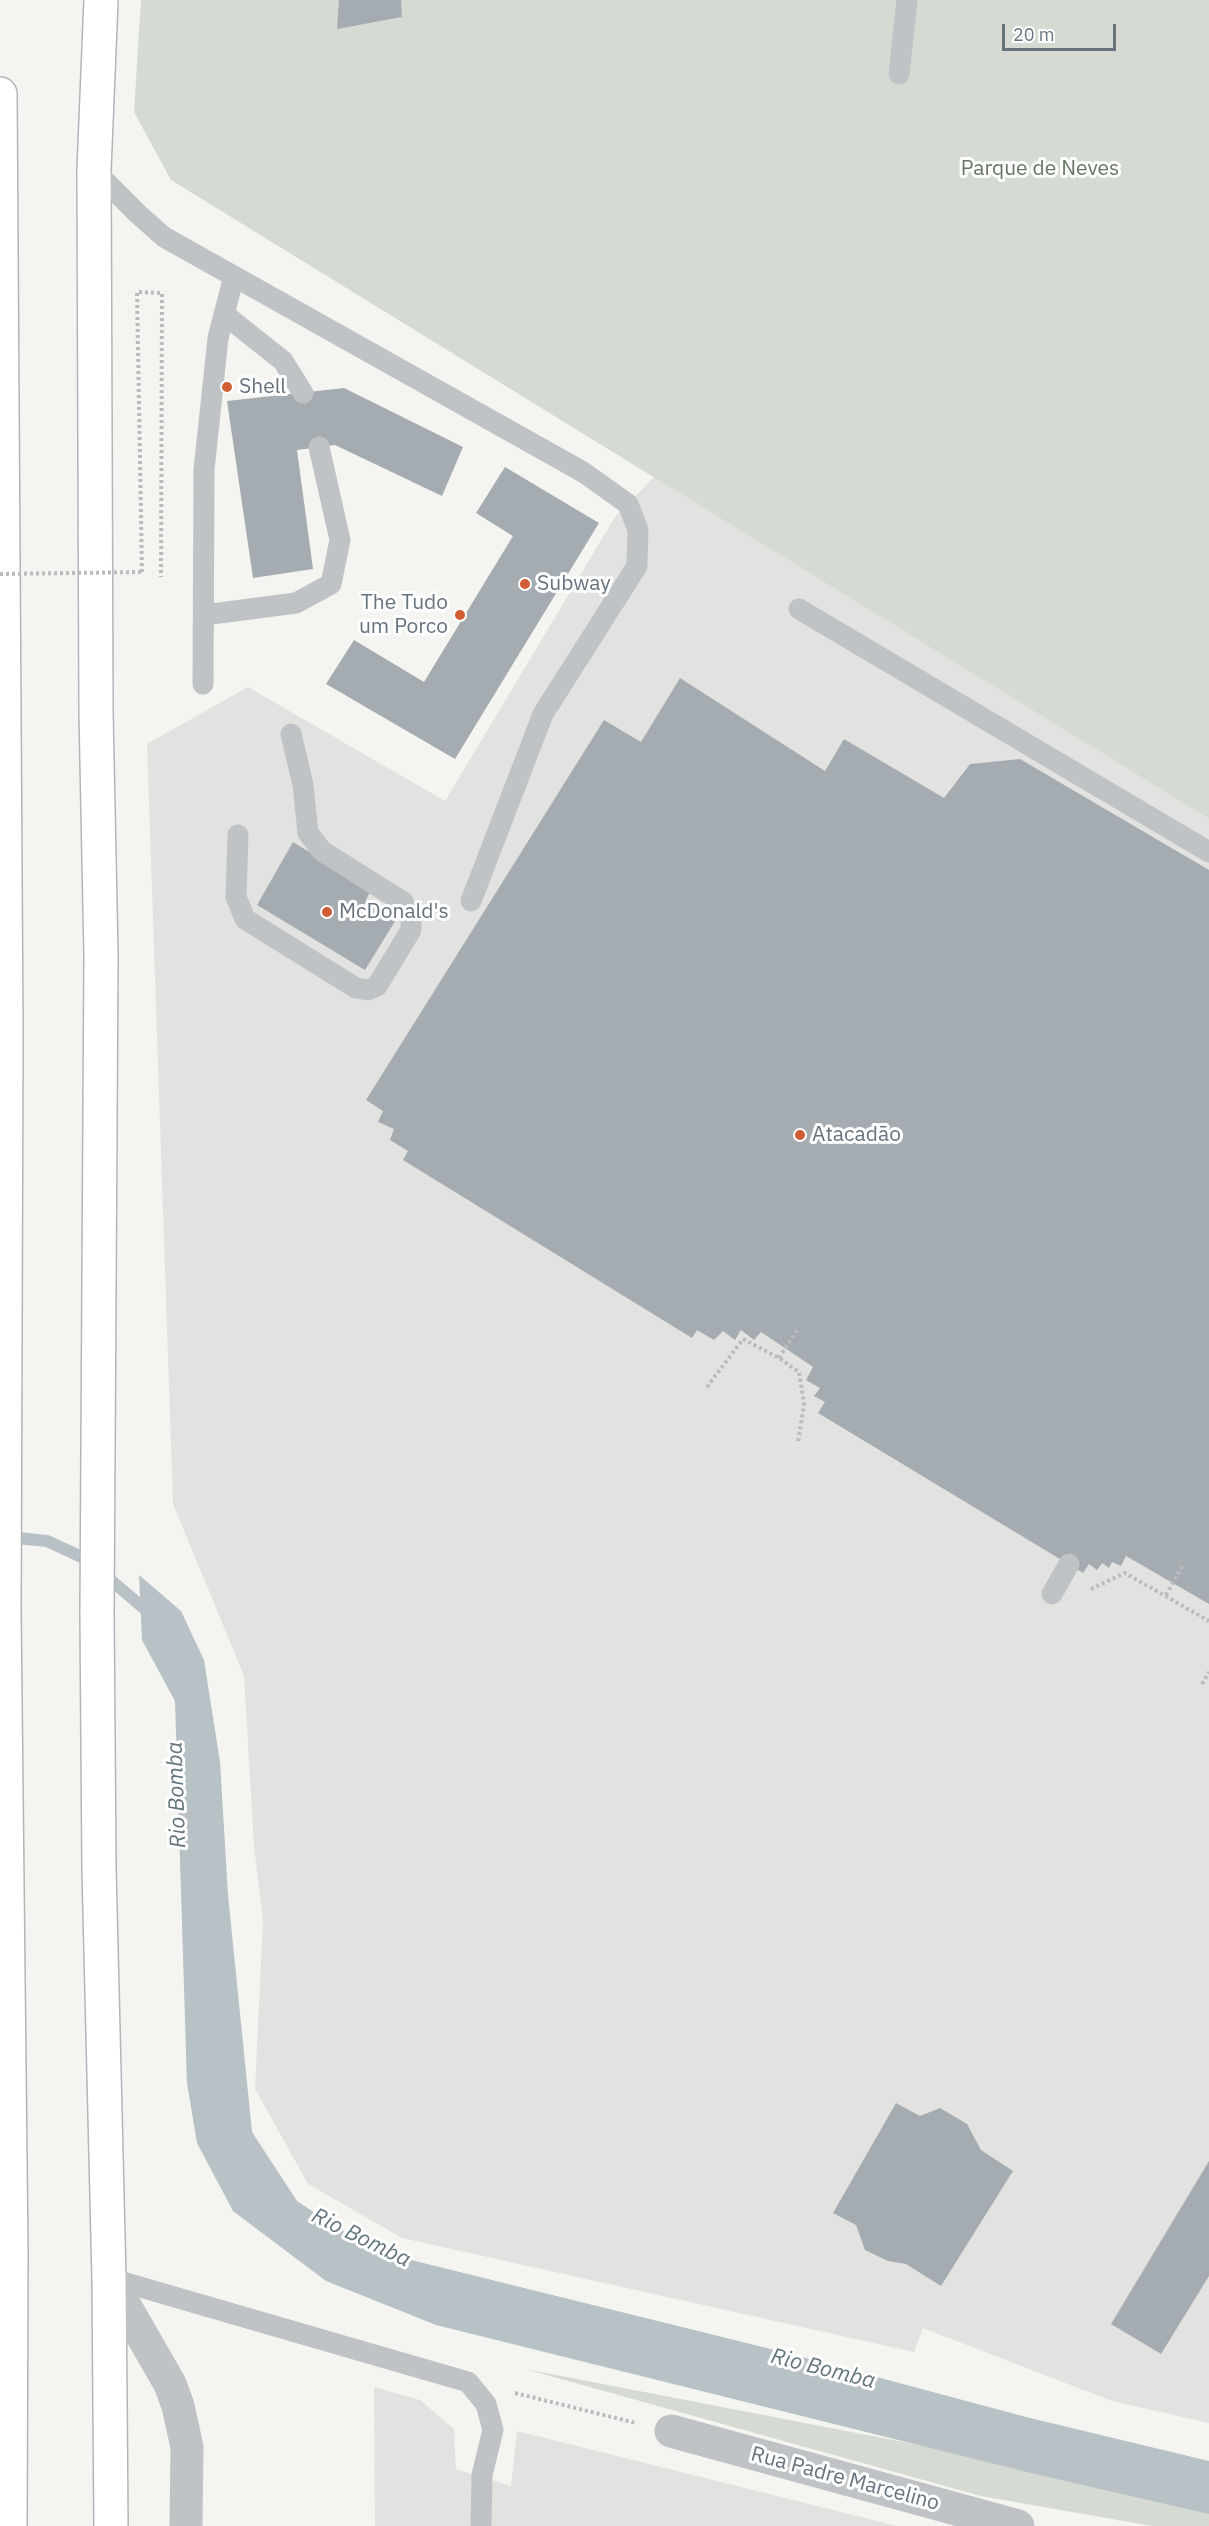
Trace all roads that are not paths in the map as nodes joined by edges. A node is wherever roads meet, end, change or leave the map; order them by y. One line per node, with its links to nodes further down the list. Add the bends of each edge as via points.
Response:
1 (101, 0): 5 (main road)
2 (907, 0): 3 (lane)
3 (899, 74)
4 (0, 94): 21 (main road)
5 (94, 170): 6 (lane, via 164,237); 19 (main road, via 100,955 97,1613)
6 (234, 276): 7 (lane); 16 (lane, via 583,472 628,504 638,530 637,566 543,714)
7 (224, 314): 8 (lane, via 283,361); 11 (lane, via 204,471)
8 (303, 393)
9 (320, 447): 11 (lane, via 340,540 331,584 296,603)
10 (799, 609): 15 (lane)
11 (204, 615): 12 (lane)
12 (203, 684)
13 (291, 734): 14 (lane, via 300,768 308,833 322,851 404,902 411,916 411,930 377,986 368,990 357,988 245,920 236,897)
14 (238, 835)
15 (1209, 852)
16 (471, 901)
17 (1069, 1564): 18 (lane)
18 (1052, 1594)
19 (109, 2278): 22 (main road); 23 (street, via 170,2384 178,2406 187,2447); 24 (lane, via 468,2382 486,2404 492,2430 482,2475)
20 (671, 2431): 25 (street, Rua Padre Marcelino)
21 (10, 2526)
22 (111, 2526)
23 (186, 2526)
24 (481, 2526)
25 (1018, 2526)

